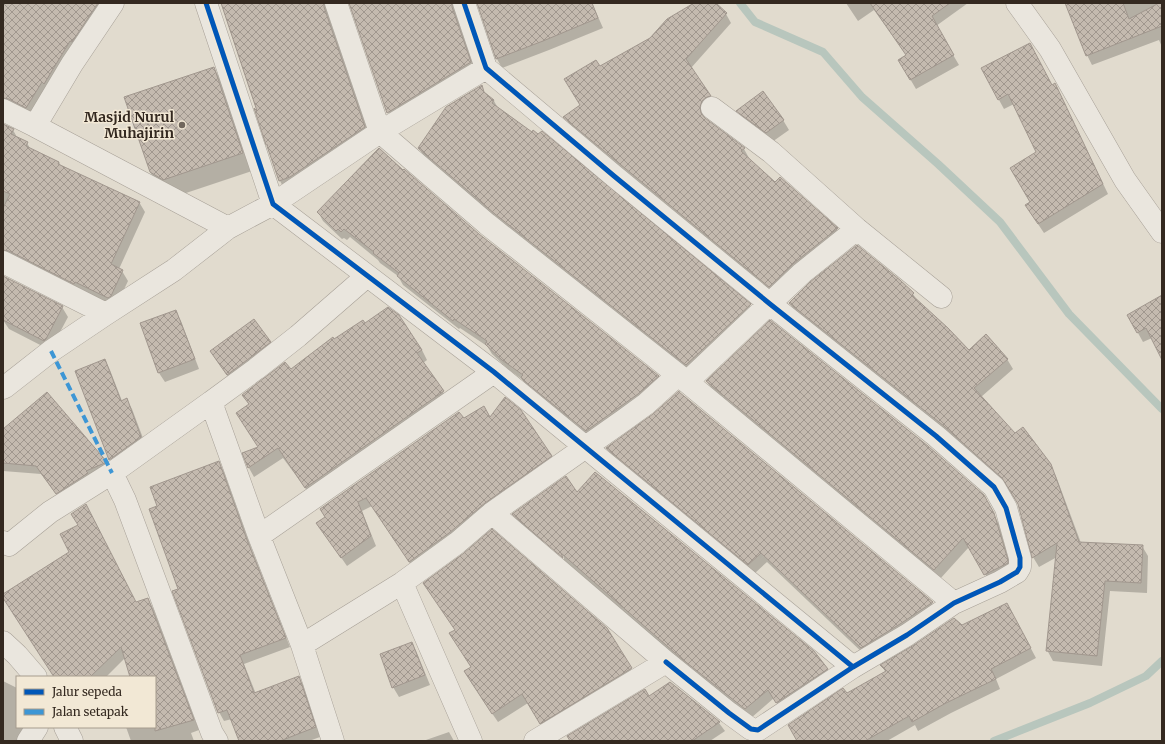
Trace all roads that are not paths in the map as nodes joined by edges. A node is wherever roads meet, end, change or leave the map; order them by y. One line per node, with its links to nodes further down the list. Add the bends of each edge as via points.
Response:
1 (113, 3): 9 (street)
2 (206, 3): 11 (street)
3 (336, 3): 10 (street)
4 (464, 3): 6 (street)
5 (1017, 3): 14 (street, via 1050,48 1125,180)
6 (486, 68): 10 (street); 18 (street)
7 (712, 108): 13 (street, via 771,152)
8 (3, 110): 9 (street)
9 (35, 126): 12 (street)
10 (380, 132): 11 (street); 21 (street, via 487,224)
11 (273, 204): 12 (street); 16 (street)
12 (228, 228): 19 (street, via 174,270)
13 (857, 229): 17 (street); 18 (street, via 802,273)
14 (1162, 232)
15 (3, 262): 19 (street)
16 (368, 276): 20 (street); 23 (street, via 298,336)
17 (941, 297)
18 (770, 304): 21 (street); 30 (street, via 936,436 994,487 1006,508 1020,558 1020,567 1017,572 1000,582)
19 (106, 314): 22 (street, via 51,351)
20 (494, 372): 24 (street); 27 (street)
21 (683, 379): 24 (street); 30 (street)
22 (3, 388)
23 (211, 402): 25 (street); 27 (street)
24 (586, 447): 26 (street); 34 (street)
25 (112, 473): 28 (street, via 50,512); 41 (street, via 125,500)
26 (492, 513): 29 (street, via 457,543); 33 (street)
27 (259, 536): 32 (street)
28 (5, 548)
29 (402, 583): 32 (street); 43 (street)
30 (954, 603): 34 (street)
31 (3, 642): 35 (street)
32 (302, 645): 42 (street)
33 (666, 662): 38 (street, via 751,729); 44 (street)
34 (853, 667): 38 (street)
35 (35, 676)
36 (36, 728): 39 (street)
37 (66, 728): 40 (street)
38 (750, 736)
39 (28, 741)
40 (72, 741)
41 (217, 741)
42 (333, 741)
43 (471, 741)
44 (535, 741)

